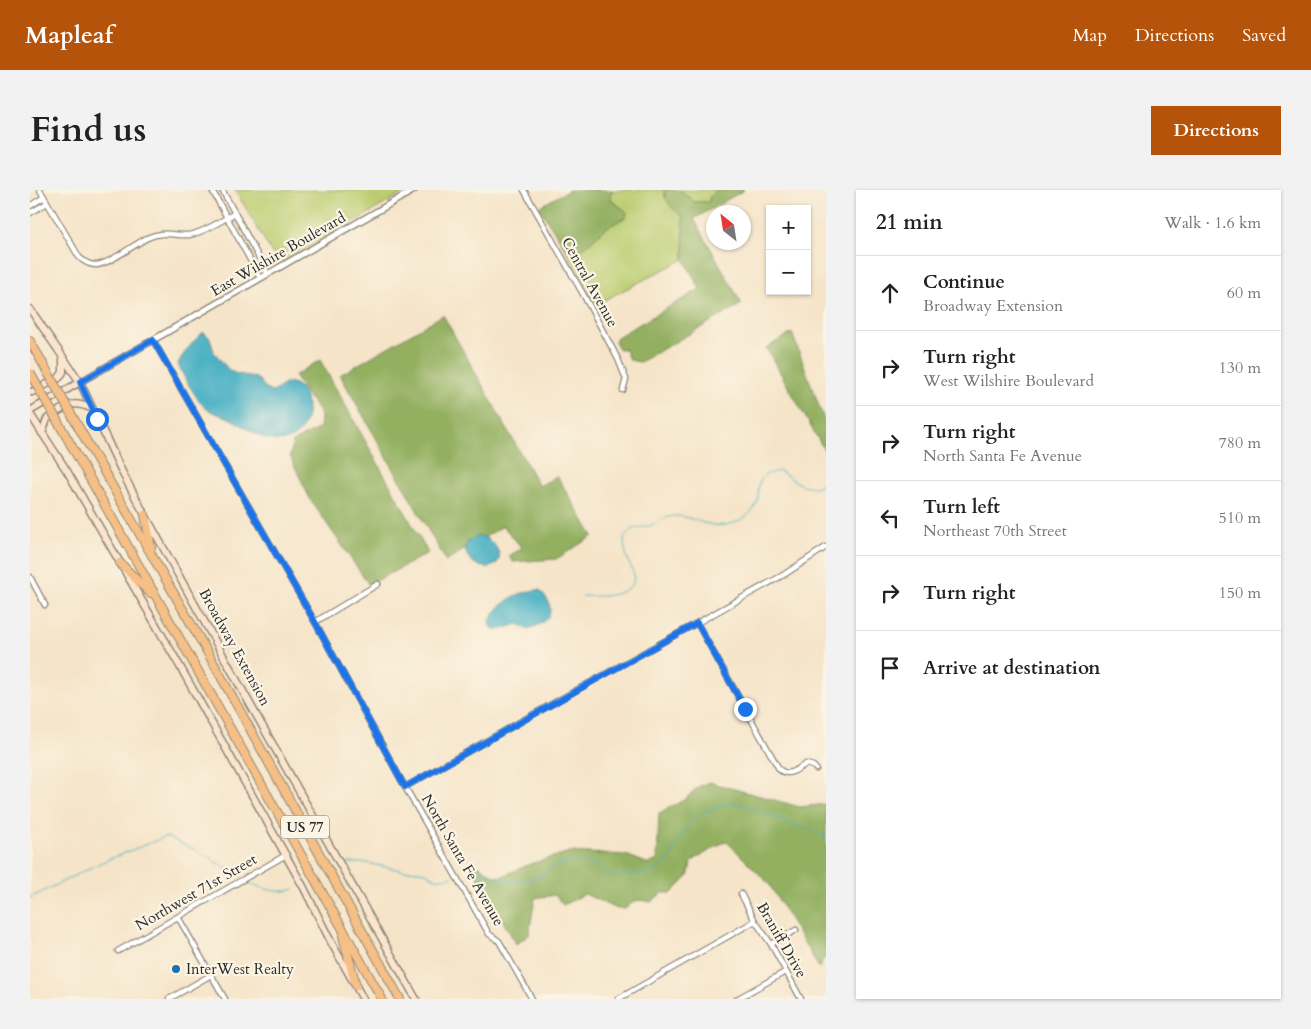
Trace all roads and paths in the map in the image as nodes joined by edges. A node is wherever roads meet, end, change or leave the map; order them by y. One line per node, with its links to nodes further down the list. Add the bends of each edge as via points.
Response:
1 (40, 190): 6 (street)
2 (212, 190): 11 (street)
3 (222, 190): 10 (street)
4 (414, 190): 12 (street, East Wilshire Boulevard)
5 (524, 190): 20 (street, Central Avenue, via 616,354 626,377)
6 (44, 197): 7 (street); 8 (street)
7 (47, 203): 9 (street); 11 (street, via 79,257 97,266 157,234 200,232)
8 (30, 206)
9 (30, 213)
10 (235, 213): 11 (street); 12 (street)
11 (227, 218): 13 (street)
12 (268, 274): 13 (street, East Wilshire Boulevard)
13 (260, 278): 15 (street, East Wilshire Boulevard)
14 (30, 309): 17 (main road, Broadway Extension)
15 (153, 340): 19 (street, East Wilshire Boulevard); 33 (street, North Santa Fe Avenue)
16 (30, 341): 27 (highway, Broadway Extension / US 77, bridge)
17 (63, 358): 19 (main road, Broadway Extension); 21 (main road, via 63,372 59,378)
18 (30, 373): 31 (highway, US 77, bridge)
19 (80, 382): 22 (main road, Broadway Extension); 23 (main road)
20 (624, 390)
21 (30, 392)
22 (92, 408): 24 (main road, via 71,404 46,419); 25 (main road, Broadway Extension)
23 (30, 413): 24 (main road)
24 (42, 433): 28 (main road)
25 (145, 515): 27 (highway); 53 (main road, Broadway Extension)
26 (826, 547): 34 (street, via 786,574)
27 (153, 557): 52 (highway, Broadway Extension / US 77)
28 (120, 562): 31 (highway); 37 (main road)
29 (30, 577): 32 (street)
30 (378, 584): 33 (street)
31 (156, 599): 41 (highway, US 77)
32 (45, 604)
33 (315, 622): 36 (street, North Santa Fe Avenue)
34 (697, 623): 35 (street, via 779,769 786,773 806,764); 36 (street)
35 (816, 769)
36 (405, 787): 54 (street, North Santa Fe Avenue, via 489,934 499,941)
37 (286, 855): 39 (street, Northwest 71st Street); 47 (main road)
38 (741, 894): 40 (street, Braniff Drive)
39 (178, 917): 44 (street, Northwest 71st Street); 46 (street)
40 (755, 921): 43 (street, Braniff Drive); 55 (street)
41 (340, 925): 47 (highway); 51 (highway, US 77)
42 (796, 930): 43 (street)
43 (770, 944): 45 (street, Braniff Drive)
44 (118, 951)
45 (785, 972): 56 (street); 57 (street, Braniff Drive)
46 (211, 975): 48 (street); 49 (street)
47 (356, 986): 50 (main road)
48 (169, 999)
49 (225, 999)
50 (363, 999)
51 (382, 999)
52 (400, 999)
53 (416, 999)
54 (532, 999)
55 (618, 999)
56 (736, 999)
57 (800, 999)

